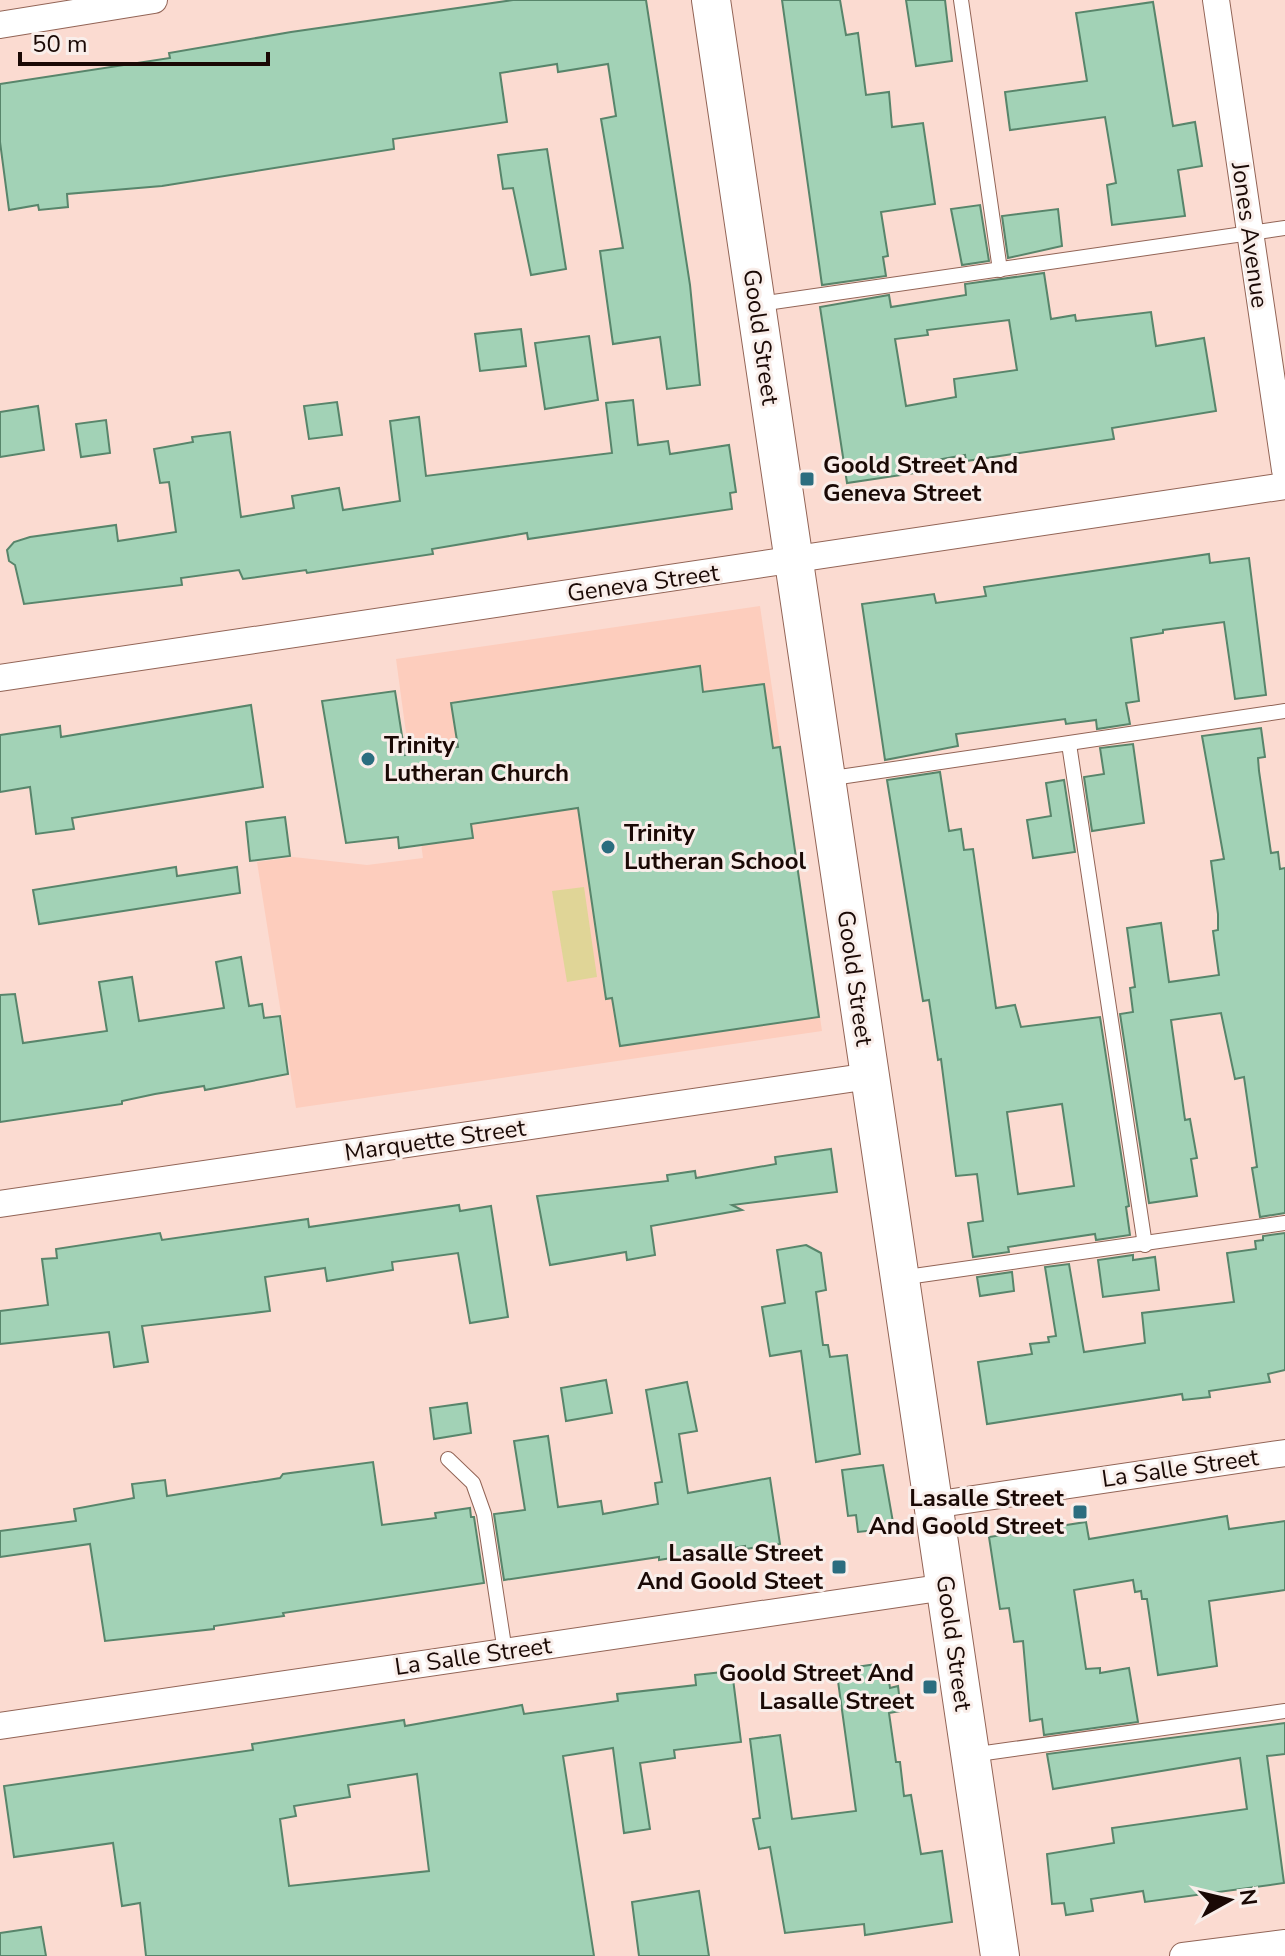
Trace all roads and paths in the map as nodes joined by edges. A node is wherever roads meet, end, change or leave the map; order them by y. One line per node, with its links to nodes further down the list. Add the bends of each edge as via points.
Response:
1 (154, 0): 5 (street)
2 (711, 0): 9 (street, Goold Street)
3 (961, 0): 8 (lane)
4 (1216, 0): 7 (street, Jones Avenue)
5 (0, 25)
6 (1285, 228): 7 (lane)
7 (1250, 233): 8 (lane); 10 (street, Jones Avenue)
8 (1000, 270): 9 (lane)
9 (757, 305): 12 (street, Goold Street)
10 (1285, 470)
11 (1285, 486): 12 (street, Geneva Street)
12 (794, 559): 13 (street, Geneva Street); 16 (street, Goold Street)
13 (0, 678)
14 (1285, 711): 15 (lane)
15 (1069, 744): 16 (lane); 20 (lane)
16 (826, 779): 17 (street, Goold Street)
17 (870, 1076): 18 (street, Marquette Street); 21 (street, Goold Street)
18 (0, 1204)
19 (1285, 1223): 20 (lane)
20 (1145, 1245): 21 (lane)
21 (900, 1278): 24 (street, Goold Street)
22 (1285, 1453): 24 (street, La Salle Street)
23 (448, 1459): 26 (lane, via 473,1483 484,1514)
24 (933, 1505): 25 (street, Goold Street)
25 (946, 1587): 26 (street, La Salle Street); 29 (street, Goold Street)
26 (505, 1652): 28 (street, La Salle Street)
27 (1285, 1711): 29 (lane)
28 (0, 1726)
29 (970, 1755): 31 (street, Goold Street)
30 (1285, 1943): 32 (street)
31 (1000, 1956)
32 (1183, 1956)

